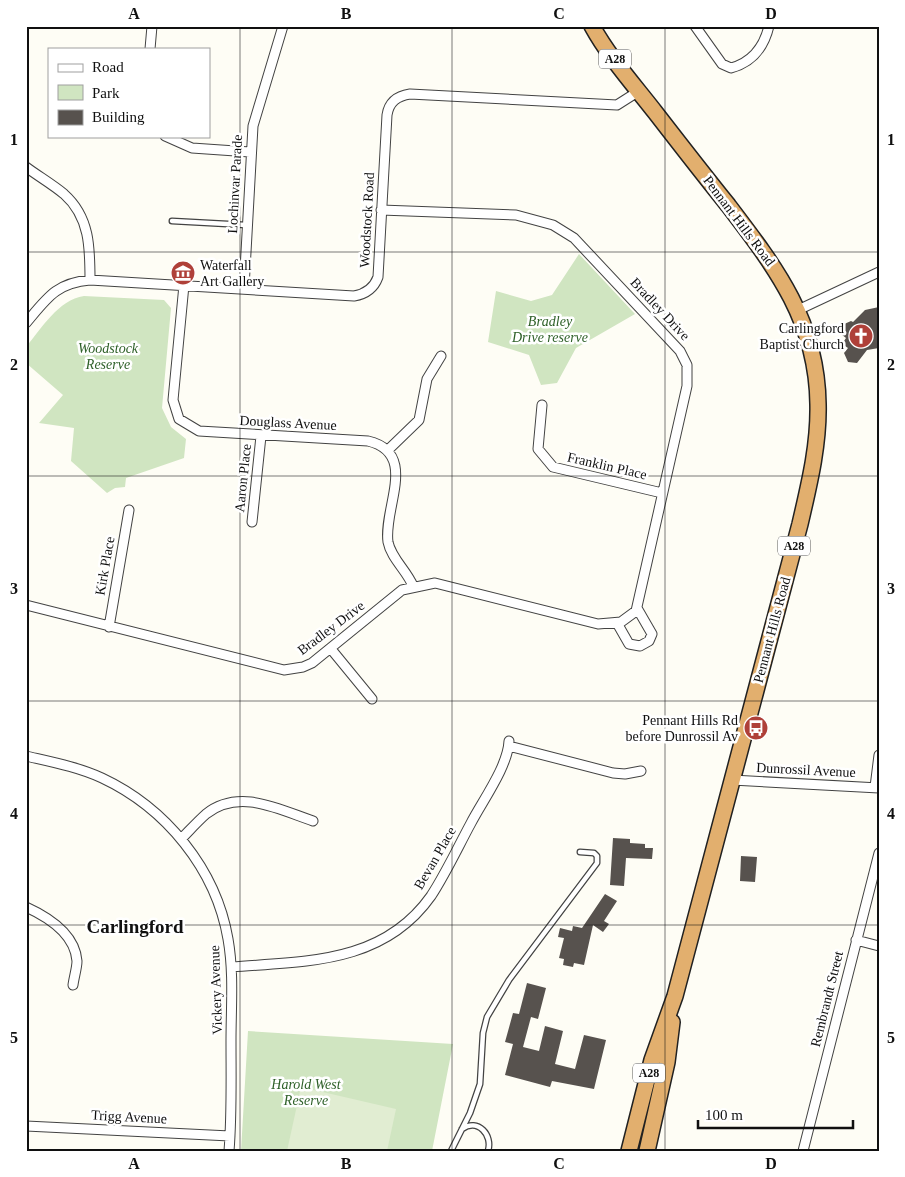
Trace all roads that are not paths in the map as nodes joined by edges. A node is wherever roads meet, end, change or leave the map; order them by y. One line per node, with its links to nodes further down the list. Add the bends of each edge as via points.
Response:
1 (152, 26): 6 (street)
2 (284, 26): 9 (street, Lochinvar Parade, via 254,119)
3 (592, 26): 7 (highway, Pennant Hills Road / A28)
4 (695, 26): 5 (street, via 722,64 731,68 742,64 761,49)
5 (769, 26)
6 (150, 48)
7 (639, 91): 11 (street, Woodstock Road, via 617,105 401,95 394,99 388,111); 18 (highway, Pennant Hills Road / A28, via 767,256)
8 (168, 138): 9 (street, via 192,148)
9 (250, 152): 13 (street, Lochinvar Parade)
10 (26, 167): 15 (street, via 64,195 82,219 90,244)
11 (381, 210): 17 (street, Woodstock Road, via 378,277 365,293 354,296); 24 (street, Bradley Drive, via 516,215 553,225 574,238 684,357 688,371 687,386)
12 (172, 221): 13 (lane)
13 (246, 225): 17 (street, Lochinvar Parade)
14 (879, 272): 18 (street)
15 (90, 280): 16 (street, Woodstock Road); 19 (street, Woodstock Road, via 72,282 54,291)
16 (184, 284): 17 (street, Woodstock Road); 22 (street, Douglass Avenue, via 173,400 176,414 188,426 199,431)
17 (244, 288)
18 (798, 310): 37 (highway, Pennant Hills Road / A28, via 815,367 818,404 816,443 800,524)
19 (26, 323)
20 (441, 356): 23 (street, via 427,379 419,420)
21 (542, 405): 24 (street, Franklin Place, via 538,449 553,467)
22 (261, 436): 23 (street, Douglass Avenue, via 368,441); 26 (street, Aaron Place)
23 (388, 450): 27 (street, via 396,473 388,544)
24 (662, 493): 29 (street, Bradley Drive)
25 (129, 510): 31 (street, Kirk Place)
26 (252, 522)
27 (413, 586): 30 (street, Bradley Drive, via 435,583 598,624); 32 (street, Bradley Drive, via 402,590)
28 (26, 605): 31 (street, Bradley Drive)
29 (637, 608): 30 (street, via 636,612); 30 (street, via 652,634 649,642 640,646 630,644)
30 (617, 623)
31 (109, 627): 32 (street, Bradley Drive, via 284,670 303,667)
32 (331, 649): 33 (street)
33 (372, 699)
34 (879, 755): 38 (street)
35 (26, 756): 40 (street, Vickery Avenue, via 84,771 121,788 142,802)
36 (641, 771): 46 (street, Bevan Place, via 613,773 509,743 498,774 432,894 407,921 381,939 348,954 327,959)
37 (732, 780): 38 (street, Dunrossil Avenue); 48 (highway, Pennant Hills Road / A28)
38 (877, 787)
39 (313, 822): 40 (street, via 244,800 225,803 206,814)
40 (181, 839): 46 (street, Vickery Avenue, via 200,866 223,915)
41 (580, 852): 50 (lane, via 594,853 597,863 509,980 487,1017 480,1084)
42 (879, 853): 44 (street, Rembrandt Street)
43 (26, 907): 47 (street, via 48,919 68,937 77,962)
44 (856, 940): 45 (street); 59 (street, Rembrandt Street)
45 (879, 946)
46 (232, 967): 51 (street, Vickery Avenue)
47 (73, 984)
48 (675, 996): 57 (highway, Pennant Hills Road / A28, via 652,1060); 58 (highway, Pennant Hills Road / A28, via 667,1062)
49 (26, 1126): 51 (street, Trigg Avenue)
50 (461, 1130): 52 (lane); 56 (lane, via 472,1125 483,1129 489,1138)
51 (230, 1136): 53 (street, Vickery Avenue)
52 (453, 1144): 54 (lane); 55 (lane)
53 (229, 1151)
54 (451, 1151)
55 (456, 1151)
56 (488, 1151)
57 (629, 1151)
58 (647, 1151)
59 (803, 1151)

